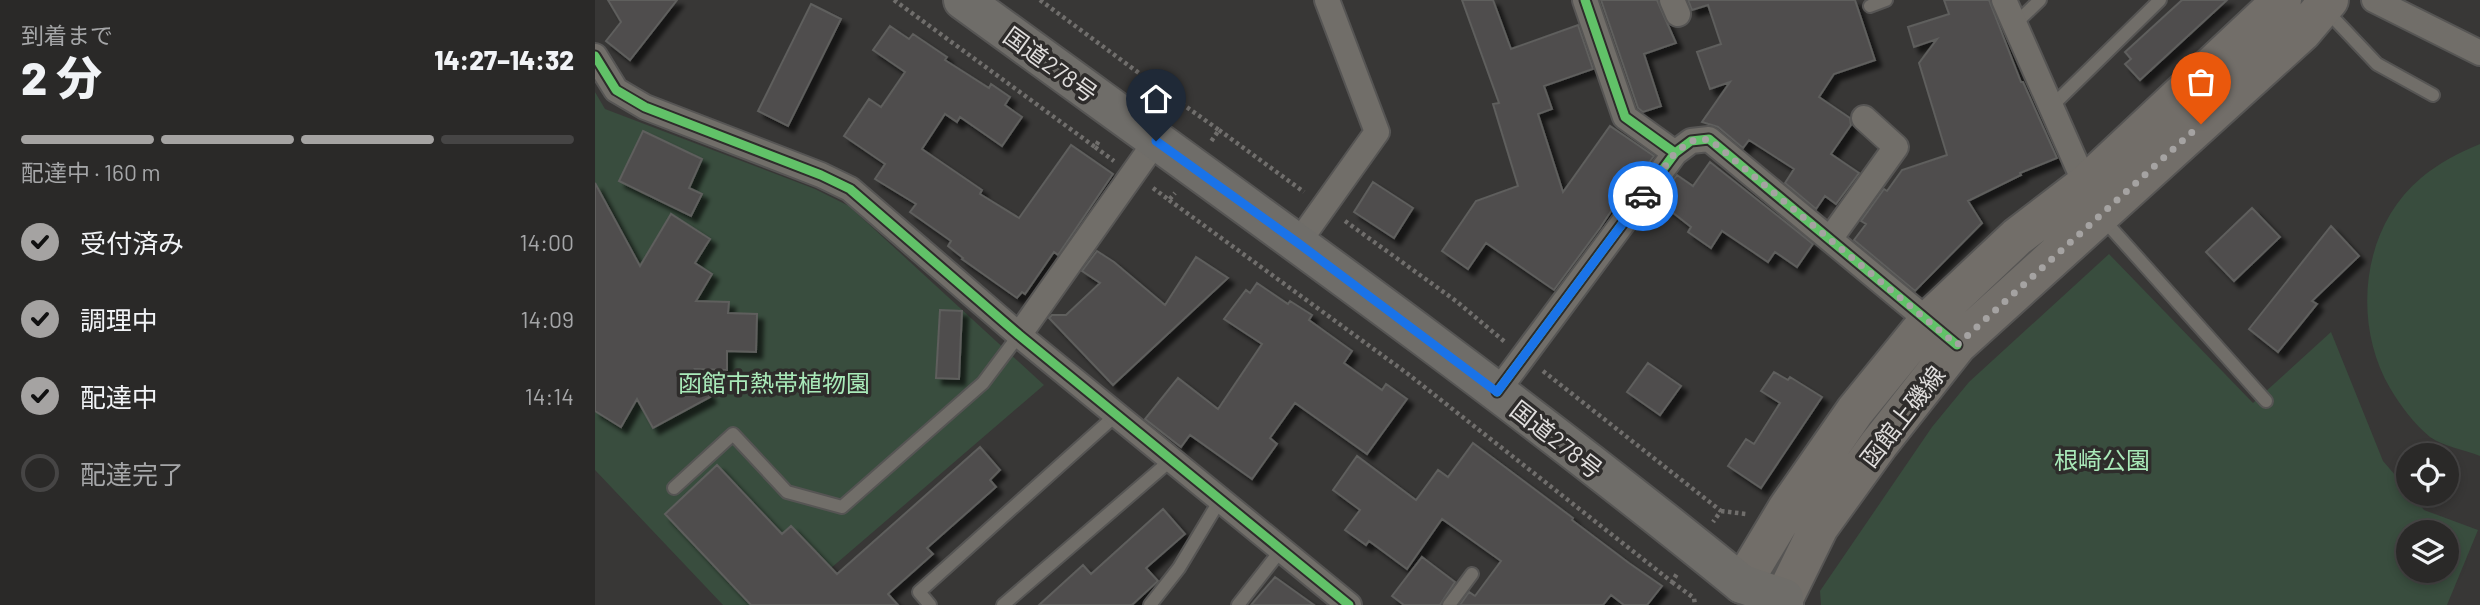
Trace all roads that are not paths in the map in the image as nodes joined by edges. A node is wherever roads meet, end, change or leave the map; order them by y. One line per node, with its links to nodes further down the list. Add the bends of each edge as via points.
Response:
1 (963, 0): 18 (highway, 国道278号)
2 (1327, 0): 22 (street, via 1377,132)
3 (1585, 0): 19 (street, via 1625,117)
4 (1886, 0): 11 (lane)
5 (2004, 0): 12 (street)
6 (2041, 0): 12 (lane)
7 (2160, 0): 16 (lane)
8 (2282, 0): 20 (main road, 函館上磯線)
9 (2374, 0): 13 (street)
10 (2326, 3): 15 (lane, via 2377,64); 20 (main road, 函館上磯線, via 2302,32)
11 (1870, 6)
12 (2014, 25): 16 (street)
13 (2480, 53)
14 (595, 56): 24 (street, via 615,90 645,107 850,189)
15 (2433, 95)
16 (2052, 106): 20 (street)
17 (1864, 118): 21 (street, via 1896,147)
18 (1156, 141): 22 (highway, 国道278号); 24 (street)
19 (1675, 153): 21 (street, via 1691,141 1709,139); 26 (street)
20 (2093, 200): 23 (main road, 函館上磯線, via 2017,237); 25 (main road, 函館上磯線); 27 (lane)
21 (1830, 239): 23 (street)
22 (1298, 243): 26 (highway, 国道278号)
23 (1929, 320): 25 (street); 34 (main road, 函館上磯線, via 1855,411 1787,509)
24 (1019, 335): 28 (street); 30 (lane, via 983,383 842,507 787,492 733,434)
25 (1957, 345): 35 (main road, 函館上磯線, via 1819,527)
26 (1497, 392): 34 (highway, 国道278号)
27 (2266, 401)
28 (1116, 415): 29 (street); 36 (lane, via 919,592)
29 (1171, 460): 31 (street); 37 (lane)
30 (674, 488)
31 (1220, 500): 32 (street); 38 (lane, via 1179,568)
32 (1281, 550): 39 (lane); 40 (street)
33 (1472, 573): 41 (lane)
34 (1743, 594): 35 (highway, 国道278号)
35 (1784, 602)
36 (930, 605)
37 (1003, 605)
38 (1150, 605)
39 (1238, 605)
40 (1349, 605)
41 (1449, 605)

